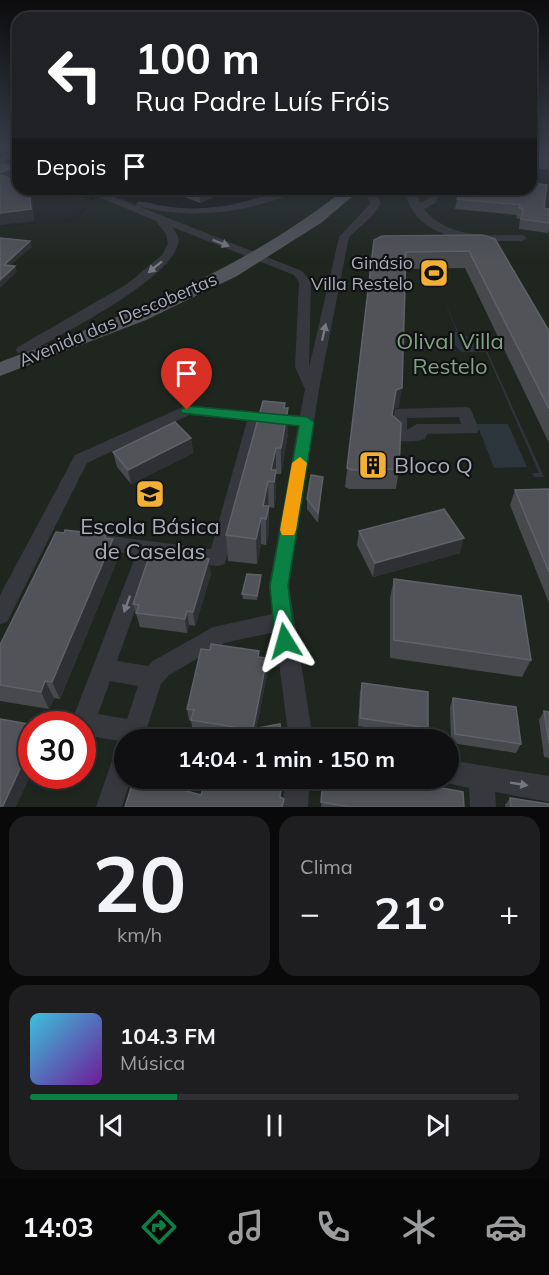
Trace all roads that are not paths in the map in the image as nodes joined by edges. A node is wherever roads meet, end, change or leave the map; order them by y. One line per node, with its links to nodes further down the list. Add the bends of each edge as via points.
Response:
1 (100, 195): 13 (street)
2 (118, 195): 12 (street)
3 (280, 195): 10 (street)
4 (330, 195): 15 (main road, Avenida das Descobertas)
5 (346, 195): 15 (main road, Avenida das Descobertas, via 311,223)
6 (371, 195): 19 (street, one-way to 6, via 344,237 374,209 376,203)
7 (413, 195): 11 (street)
8 (435, 195): 11 (street)
9 (233, 197): 10 (street)
10 (247, 206): 12 (street, via 227,211)
11 (418, 208): 14 (street, via 434,227 447,233)
12 (172, 211): 13 (street, via 155,212 153,215)
13 (158, 219): 15 (street, one-way to 15); 16 (street, one-way to 16, via 173,238 165,258 106,304)
14 (522, 238)
15 (251, 254): 16 (main road, Avenida das Descobertas); 18 (main road, Avenida das Descobertas, via 123,322); 19 (street, via 298,273 305,282 302,367)
16 (23, 350): 17 (main road, Avenida das Descobertas)
17 (0, 358)
18 (0, 369)
19 (312, 389): 21 (street)
20 (256, 417): 21 (street); 22 (street, via 187,410 81,459); 23 (street, via 218,558)
21 (307, 422): 25 (street, via 279,586)
22 (42, 535): 23 (street); 24 (street)
23 (148, 549): 26 (street, one-way to 26)
24 (0, 615)
25 (282, 621): 27 (street, via 219,634 171,660); 29 (street)
26 (103, 669): 27 (street); 30 (street, via 83,723)
27 (152, 678): 28 (street)
28 (135, 729)
29 (299, 729)
30 (114, 731)
31 (459, 774): 32 (street)
32 (481, 778): 35 (street, one-way to 35); 38 (street)
33 (115, 789): 36 (street)
34 (297, 789): 37 (street)
35 (549, 789)
36 (109, 807)
37 (295, 807)
38 (483, 807)

